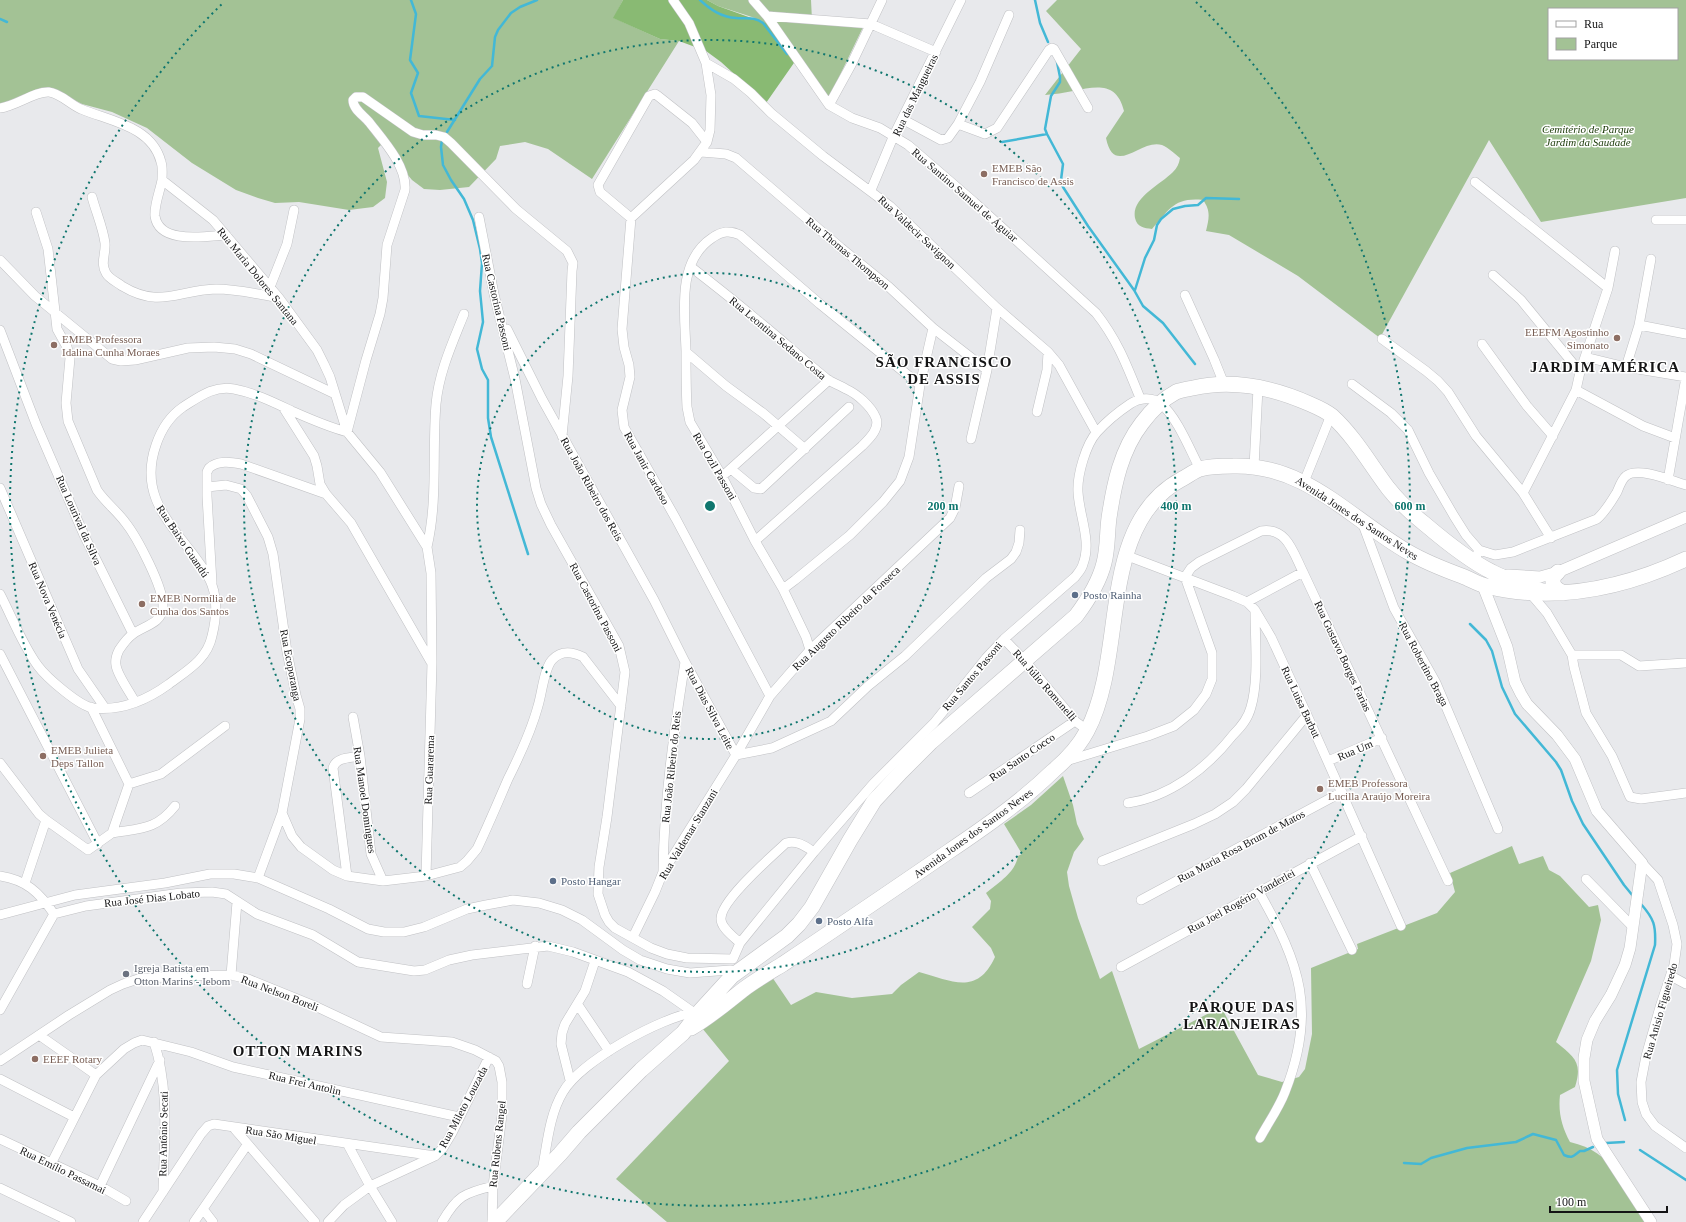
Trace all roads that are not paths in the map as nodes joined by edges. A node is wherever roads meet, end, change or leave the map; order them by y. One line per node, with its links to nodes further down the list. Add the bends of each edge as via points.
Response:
1 (673, 0): 9 (street, via 689,22)
2 (753, 0): 6 (street, Rua Santino Samuel de Águiar)
3 (882, 0): 7 (street)
4 (961, 0): 8 (street, Rua das Mangueiras)
5 (1009, 15): 14 (street, via 980,82)
6 (767, 16): 7 (street); 10 (street, Rua Santino Samuel de Águiar)
7 (871, 24): 8 (street); 10 (street)
8 (936, 52): 13 (street, Rua das Mangueiras)
9 (706, 63): 16 (street, via 712,108); 20 (street, Rua Valdecir Savignon, via 734,79 823,156)
10 (829, 105): 15 (street, Rua Santino Samuel de Águiar, via 852,118)
11 (0, 108): 18 (street, via 50,92 80,108 122,123 147,140 158,152 162,163)
12 (1088, 108): 14 (street, via 1054,49 1051,48 997,128 984,134)
13 (902, 119): 14 (street, via 941,140 948,138); 15 (street, Rua das Mangueiras)
14 (958, 124)
15 (894, 135): 20 (street, Rua das Mangueiras); 62 (street, Rua Santino Samuel de Águiar, via 942,174 1096,313 1110,331 1123,355)
16 (707, 142): 17 (street); 25 (street, via 692,123 658,96 649,96 598,185 600,192)
17 (701, 152): 25 (street); 43 (street, Rua Thomas Thompson, via 726,154 736,158 889,287)
18 (162, 180): 28 (street, Rua Maria Dolores Santana, via 213,220); 28 (street, via 155,215 164,231 170,235 183,236)
19 (1475, 182): 35 (street)
20 (871, 190): 38 (street, Rua Valdecir Savignon, via 906,220)
21 (92, 197): 37 (street, via 104,239 105,272 108,277 132,292 146,297 162,298 227,289)
22 (294, 210): 34 (street, via 287,244)
23 (36, 212): 39 (street, via 48,249)
24 (478, 217): 41 (street, Rua Castorina Passoni)
25 (631, 218): 120 (street, Rua Janir Cardoso, via 622,329 630,377 622,410 624,427)
26 (1656, 220): 27 (street)
27 (1686, 220)
28 (226, 235): 34 (street, Rua Maria Dolores Santana)
29 (1615, 251): 35 (street)
30 (1651, 259): 42 (street)
31 (0, 260): 39 (street)
32 (691, 267): 48 (street, Rua Ozil Passoni, via 684,300); 55 (street, Rua Leontina Sedano Costa); 58 (street, Rua Ozil Passoni, via 698,250 717,234 732,232 740,235)
33 (1493, 275): 53 (street, via 1520,300)
34 (270, 287): 37 (street, Rua Maria Dolores Santana)
35 (1608, 288): 50 (street)
36 (1185, 296): 56 (street)
37 (279, 298): 61 (street, Rua Maria Dolores Santana, via 317,350)
38 (997, 308): 49 (street, Rua Valdecir Savignon); 52 (street)
39 (56, 314): 61 (street, via 112,359 135,360 188,348 235,349 251,354); 111 (street, via 57,329 70,358 66,403 68,421 97,490 126,522 147,560 163,598 161,616)
40 (464, 314): 93 (street, via 446,360 437,397 432,525)
41 (500, 317): 71 (street, Rua João Ribeiro dos Reis); 122 (street, Rua Castorina Passoni, via 536,488 551,525 619,646 625,672)
42 (1639, 325): 45 (street); 51 (street)
43 (933, 328): 52 (street, Rua Thomas Thompson); 58 (street)
44 (0, 330): 111 (street, Rua Lourival da Silva, via 36,424 84,535)
45 (1686, 334)
46 (1382, 339): 87 (street, via 1438,381 1476,436)
47 (1482, 344): 72 (street, via 1527,406)
48 (686, 352): 68 (street); 79 (street, Rua Ozil Passoni, via 687,407 690,422)
49 (1048, 352): 66 (street, via 1047,370); 70 (street, Rua Valdecir Savignon, via 1059,366)
50 (1585, 357): 51 (street); 53 (street)
51 (1626, 367): 54 (street)
52 (987, 370): 74 (street)
53 (1580, 372): 60 (street)
54 (1686, 377): 73 (street)
55 (829, 380): 68 (street); 92 (street, Rua Leontina Sedano Costa, via 848,390 867,405 875,416 876,427 873,434)
56 (1224, 384): 59 (highway); 63 (highway, via 1209,384 1177,392)
57 (1352, 384): 95 (street, via 1391,413 1408,430)
58 (920, 385): 106 (street, via 909,457 900,481 883,502 850,534)
59 (1258, 388): 67 (highway, via 1281,392); 76 (street)
60 (1576, 390): 72 (street); 73 (street, via 1643,426)
61 (335, 394): 69 (street, Rua Maria Dolores Santana)
62 (1140, 398): 63 (street); 70 (street, Rua Santos Passoni, via 1116,413)
63 (1160, 403): 78 (street, via 1175,422); 116 (highway, via 1127,445 1109,519 1104,565 1090,597 1076,616)
64 (283, 407): 69 (street, Rua Baixo Guandú); 86 (street, via 314,456 318,466 319,482); 103 (street, Rua Baixo Guandú, via 262,397 233,389 215,390 200,396 178,411 166,424 157,440 151,460 152,491 169,523 200,564)
65 (849, 407): 75 (street)
66 (1037, 412)
67 (1331, 415): 81 (street); 95 (highway, via 1405,507 1427,526)
68 (778, 426): 75 (street); 77 (street)
69 (347, 432): 71 (street, via 380,314 387,245 405,190 404,175 396,158 354,106 353,100 364,97 414,132 444,137 516,208 571,256 573,263 568,376); 93 (street, Rua Maria Dolores Santana, via 380,472)
70 (1096, 432): 112 (street, Rua Santos Passoni, via 1078,480 1086,543 1083,565 1075,577)
71 (562, 436): 117 (street, Rua João Ribeiro dos Reis, via 654,600)
72 (1553, 436): 87 (street)
73 (1675, 438): 80 (street)
74 (971, 439)
75 (805, 449): 77 (street, via 761,489 754,488)
76 (1254, 467): 78 (highway, Avenida Jones dos Santos Neves, via 1216,466); 81 (highway, Avenida Jones dos Santos Neves, via 1283,473)
77 (730, 469): 79 (street)
78 (1200, 469): 94 (highway, Avenida Jones dos Santos Neves, via 1174,483 1145,511)
79 (722, 476): 92 (street, Rua Ozil Passoni)
80 (1668, 480): 82 (street); 91 (street, via 1636,472 1630,473 1624,477 1606,512 1597,520)
81 (1304, 482): 89 (highway, Avenida Jones dos Santos Neves)
82 (1686, 485)
83 (959, 486): 113 (street, Rua Augusto Ribeiro da Fonseca, via 955,508 950,518)
84 (207, 487): 86 (street, via 209,468 231,462); 103 (street); 142 (street, Rua Ecoporanga, via 226,485 241,489 261,521 273,554 287,652 301,713)
85 (0, 488): 124 (street, Rua Nova Venécia, via 78,669)
86 (326, 494): 118 (street, via 351,523)
87 (1523, 494): 91 (street)
88 (1686, 517): 98 (street)
89 (1362, 520): 100 (highway, Avenida Jones dos Santos Neves, via 1407,552 1433,566); 144 (street, Rua Robertino Braga, via 1394,608 1436,683)
90 (1020, 530): 131 (street, via 1019,543 1011,559 986,578 905,656 831,721 772,748)
91 (1551, 538): 95 (street, via 1513,552)
92 (755, 541): 106 (street, Rua Ozil Passoni)
93 (427, 547): 118 (street, Rua Maria Dolores Santana, via 431,573)
94 (1125, 555): 102 (street, Rua Luisa Barbut); 129 (highway, Avenida Jones dos Santos Neves, via 1101,696)
95 (1476, 556): 99 (highway)
96 (1686, 559): 107 (highway, via 1644,577 1587,591)
97 (1304, 572): 102 (street, Rua Gustavo Borges Farias, via 1285,537 1269,530 1261,531 1199,562 1191,568); 109 (street); 130 (street, Rua Gustavo Borges Farias)
98 (1558, 572): 101 (street); 107 (highway, via 1553,585)
99 (1493, 573): 101 (street); 105 (highway)
100 (1464, 577): 104 (highway, Avenida Jones dos Santos Neves); 105 (highway)
101 (1540, 577): 105 (street)
102 (1185, 578): 109 (street, Rua Luisa Barbut); 135 (street, via 1212,653 1212,679 1206,694 1194,710 1174,726)
103 (212, 585): 121 (street, Rua Baixo Guandú, via 216,612 212,638 202,657 161,690)
104 (1483, 586): 105 (highway, Avenida Jones dos Santos Neves); 151 (street, via 1507,647 1515,682 1521,694 1575,760 1597,811)
105 (1525, 588): 107 (highway, via 1548,593); 115 (street, via 1546,613)
106 (783, 589): 113 (street, Rua Ozil Passoni)
107 (1564, 593)
108 (0, 594): 123 (street, via 38,666 57,686)
109 (1247, 602): 110 (street, Rua Luisa Barbut)
110 (1254, 610): 125 (street, Rua Luisa Barbut, via 1271,637); 140 (street, via 1254,694 1247,718 1220,752 1200,769 1153,798)
111 (133, 634): 121 (street, via 123,643 117,654 116,664)
112 (1004, 639): 116 (street, Rua Júlio Romanelli); 148 (street, Rua Santos Passoni, via 934,723 873,784)
113 (810, 650): 120 (street, Rua Augusto Ribeiro da Fonseca)
114 (0, 654): 147 (street)
115 (1572, 655): 119 (street, via 1621,655 1639,666); 139 (street, via 1586,713 1612,756 1630,797 1641,799)
116 (1025, 661): 127 (street, Rua Júlio Romanelli); 175 (highway, via 953,723 874,801 815,902 799,924 787,936)
117 (685, 662): 131 (street, Rua Dias Silva Leite); 152 (street, Rua João Ribeiro do Reis, via 665,815)
118 (432, 663): 155 (street, Rua Guararema)
119 (1685, 663)
120 (770, 696): 131 (street, Rua Augusto Ribeiro da Fonseca)
121 (136, 702): 124 (street, Rua Baixo Guandú)
122 (621, 706): 155 (street, via 583,657 568,652 552,660 546,671 534,720 523,750 476,848 460,867); 170 (street, Rua Castorina Passoni, via 608,817 599,868 598,894 609,922)
123 (91, 708): 124 (street, Rua Baixo Guandú); 136 (street)
124 (105, 708)
125 (1308, 715): 133 (street, Rua Luisa Barbut); 149 (street, via 1234,802 1194,824)
126 (353, 717): 132 (street, Rua Manoel Domingues)
127 (1075, 721): 129 (street, Rua Júlio Romanelli); 138 (street, Rua Santo Cocco)
128 (225, 726): 136 (street, via 160,774)
129 (1088, 730): 135 (highway, Avenida Jones dos Santos Neves)
130 (1382, 738): 133 (street, Rua Um); 159 (street, Rua Gustavo Borges Farias)
131 (736, 755): 152 (street, Rua Valdemar Stanzani)
132 (360, 756): 154 (street, via 340,760 333,768); 158 (street, Rua Manoel Domingues, via 371,854)
133 (1328, 761): 137 (street, Rua Luisa Barbut)
134 (0, 763): 143 (street)
135 (1062, 763): 182 (highway, Avenida Jones dos Santos Neves, via 1034,789 981,830)
136 (129, 784): 145 (street)
137 (1342, 792): 146 (street, Rua Luisa Barbut); 163 (street, Rua Maria Rosa Brum de Matos)
138 (969, 793)
139 (1686, 793)
140 (1128, 803)
141 (175, 806): 145 (street, via 157,823 145,828)
142 (282, 813): 154 (street, via 292,836 301,847 333,870); 156 (street, Rua Ecoporanga)
143 (46, 820): 147 (street, via 88,850); 160 (street)
144 (1498, 829)
145 (112, 833): 147 (street)
146 (1362, 836): 150 (street, Rua Joel Rogério Vanderlei); 168 (street, Rua Luisa Barbut)
147 (98, 844)
148 (814, 852): 171 (street, Rua Santos Passoni); 171 (street, via 793,841 786,843 731,896 721,920)
149 (1102, 860)
150 (1310, 863): 162 (street, Rua Joel Rogério Vanderlei); 173 (street)
151 (1642, 864): 169 (street); 178 (street, Rua Anisio Figueiredo, via 1658,880 1673,925 1677,944)
152 (663, 872): 170 (street, Rua Valdemar Stanzani)
153 (0, 876): 160 (street)
154 (347, 876): 158 (street)
155 (426, 876): 158 (street)
156 (258, 878): 164 (street, via 210,874 75,895); 175 (street, via 368,929 384,932 404,932 467,909 513,900 539,903 562,910 582,920 640,960 667,969 690,973 730,970)
157 (1586, 879): 169 (street)
158 (383, 881)
159 (1448, 881)
160 (23, 882): 161 (street); 164 (street)
161 (0, 883)
162 (1259, 892): 176 (street, Rua Joel Rogério Vanderlei); 200 (street, via 1295,967 1301,996 1302,1024 1293,1069 1285,1093)
163 (1141, 900)
164 (46, 902): 166 (street); 167 (street)
165 (237, 902): 166 (street, Rua José Dias Lobato, via 226,894 181,893 86,906); 172 (street, Rua José Dias Lobato, via 262,916 313,935 358,962 396,969 425,970 449,960); 177 (street)
166 (54, 914): 184 (street)
167 (0, 915)
168 (1401, 926)
169 (1633, 927): 224 (street, via 1625,965 1587,1040 1584,1081 1597,1139)
170 (633, 937): 175 (street, Rua Castorina Passoni, via 667,954)
171 (740, 943): 175 (street, Rua Santos Passoni)
172 (535, 946): 174 (street, Rua José Dias Lobato, via 548,946 573,952); 179 (street)
173 (1352, 950)
174 (595, 961): 183 (street, via 586,991); 185 (street, Rua José Dias Lobato, via 649,982)
175 (738, 966): 181 (highway)
176 (1121, 967)
177 (231, 975): 187 (street, Rua Nelson Boreli, via 138,979 110,990); 190 (street, Rua Nelson Boreli, via 248,979 317,1007 381,1037 452,1042)
178 (1671, 976): 180 (street); 204 (street, Rua Anisio Figueiredo, via 1646,1056 1641,1082 1642,1102 1646,1114 1655,1126)
179 (527, 984)
180 (1686, 984)
181 (722, 986): 182 (highway, via 724,998); 185 (highway)
182 (730, 1001): 186 (highway, Avenida Jones dos Santos Neves)
183 (578, 1005): 189 (street); 196 (street, via 562,1033 561,1044)
184 (0, 1010)
185 (696, 1012): 186 (highway); 189 (street, via 660,1023)
186 (683, 1033): 207 (highway, via 578,1132)
187 (39, 1035): 192 (street, Rua Nelson Boreli); 194 (street)
188 (154, 1042): 191 (street, Rua Antônio Secati); 194 (street, Rua Frei Antolin, via 142,1040 134,1043); 198 (street, Rua Frei Antolin, via 233,1067)
189 (609, 1051): 196 (street)
190 (489, 1057): 193 (street, Rua Nelson Boreli); 198 (street, Rua Mileto Louzada)
191 (160, 1060): 208 (street); 212 (street, Rua Antônio Secati, via 164,1084 165,1123)
192 (0, 1061)
193 (499, 1066): 210 (street, Rua Rubens Rangel, via 502,1082 502,1115)
194 (96, 1075): 197 (street, Rua Frei Antolin)
195 (0, 1079): 197 (street)
196 (570, 1080): 207 (street, via 554,1113)
197 (74, 1117): 206 (street, Rua Frei Antolin)
198 (459, 1117): 205 (street, Rua Mileto Louzada, via 443,1148)
199 (233, 1127): 202 (street); 203 (street, Rua São Miguel); 212 (street, Rua São Miguel, via 221,1124 208,1126)
200 (1260, 1138)
201 (0, 1139): 206 (street, Rua Emílio Passamai)
202 (247, 1145): 214 (street); 219 (street)
203 (348, 1145): 205 (street, Rua São Miguel); 209 (street)
204 (1686, 1148)
205 (435, 1156): 209 (street)
206 (51, 1164): 208 (street, Rua Emílio Passamai)
207 (542, 1173): 223 (highway)
208 (100, 1186): 213 (street, Rua Emílio Passamai)
209 (370, 1186): 220 (street, via 344,1204); 221 (street)
210 (493, 1186): 222 (street, via 465,1194 455,1201); 223 (street, Rua Rubens Rangel)
211 (0, 1188): 215 (street)
212 (163, 1192): 216 (street, Rua Antônio Secati)
213 (126, 1201)
214 (203, 1209): 217 (street); 218 (street)
215 (71, 1222)
216 (143, 1222)
217 (194, 1222)
218 (213, 1222)
219 (314, 1222)
220 (328, 1222)
221 (392, 1222)
222 (442, 1222)
223 (493, 1222)
224 (1651, 1222)

